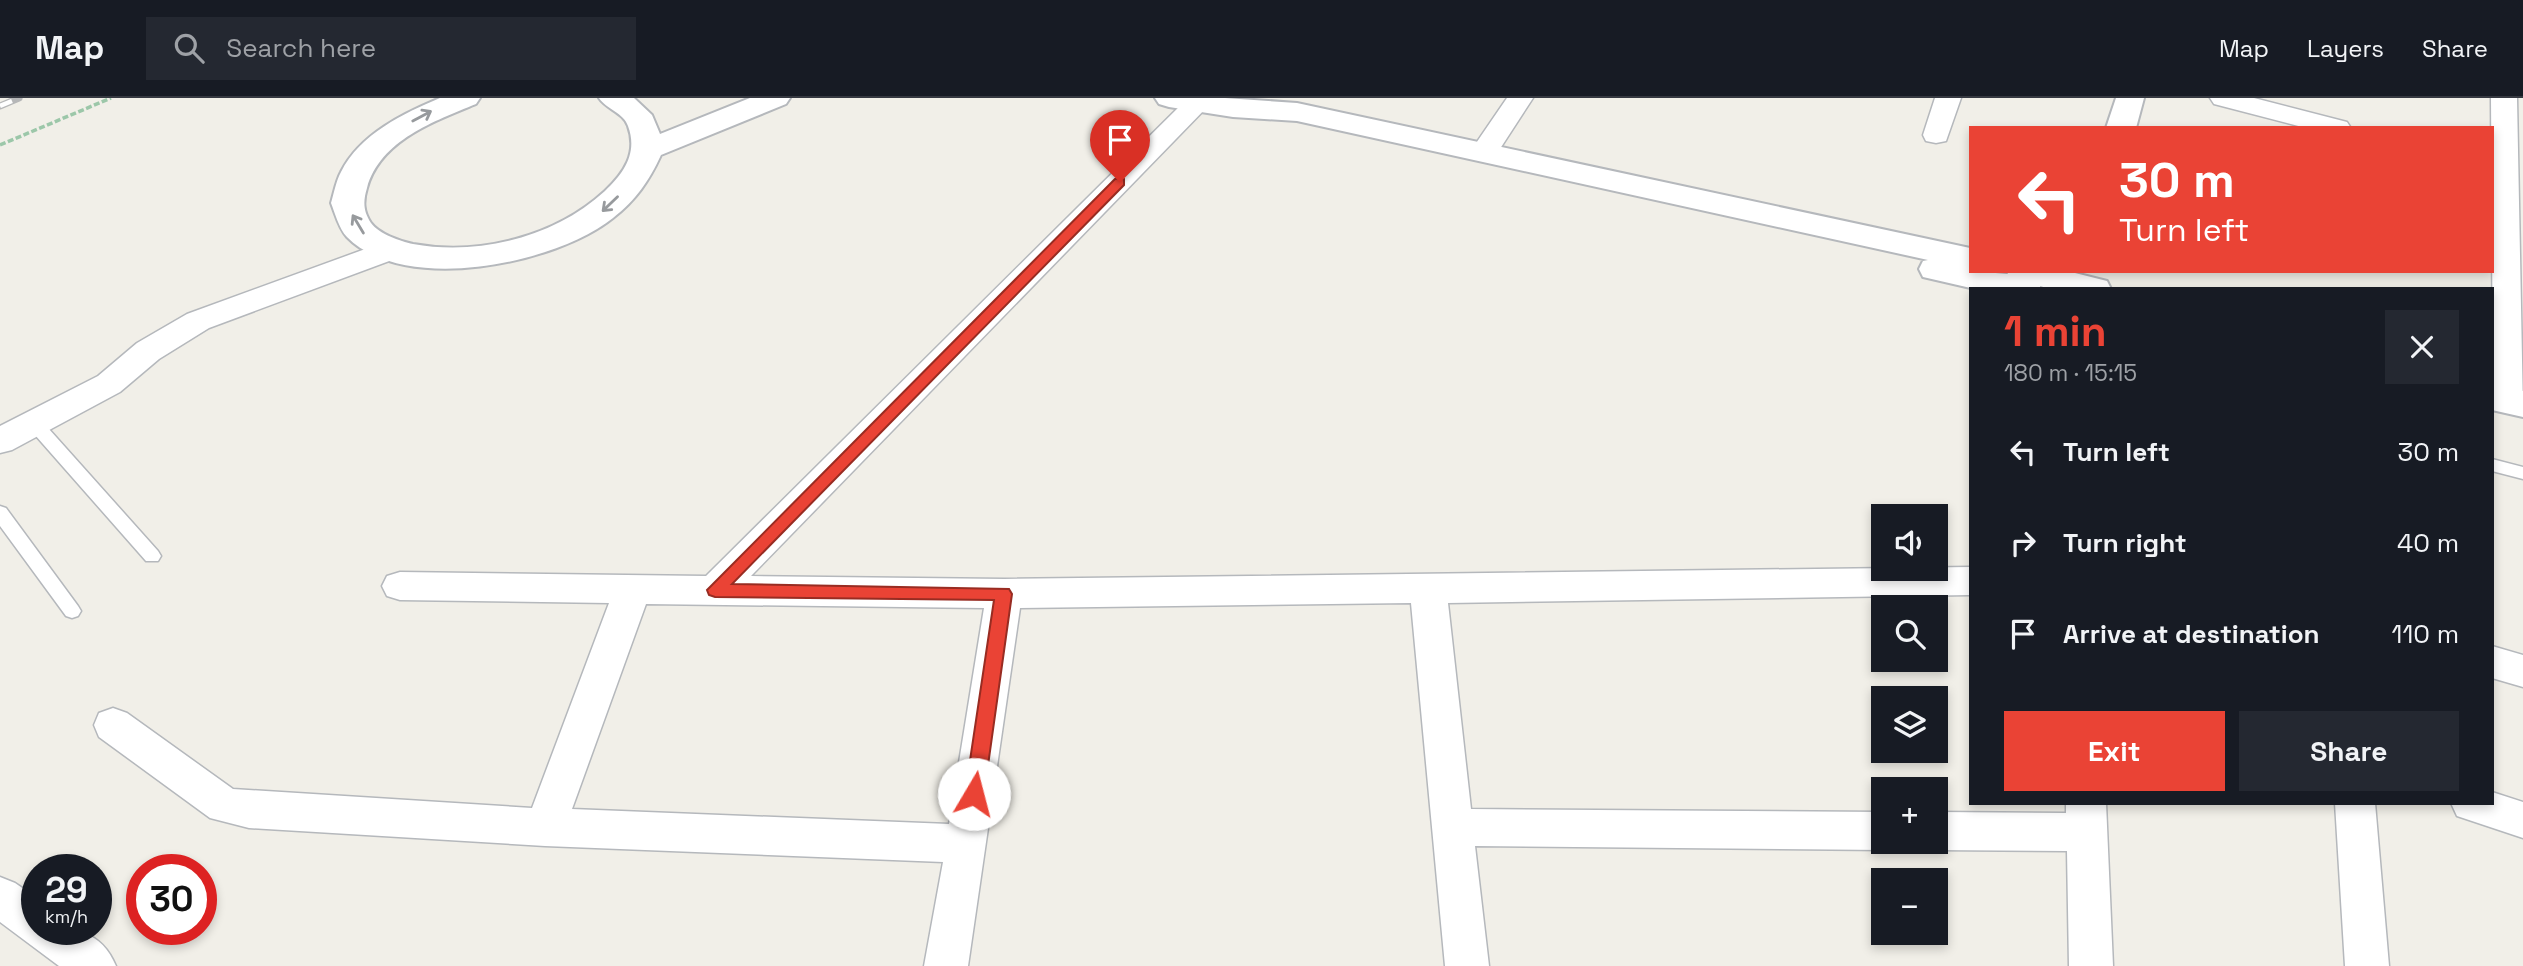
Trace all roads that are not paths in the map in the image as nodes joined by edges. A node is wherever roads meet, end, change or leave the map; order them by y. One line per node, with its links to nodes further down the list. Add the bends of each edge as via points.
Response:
1 (466, 98): 17 (street, one-way to 1, via 358,230 347,203 356,172 382,142 421,116)
2 (613, 98): 14 (street, via 642,121)
3 (776, 98): 14 (street)
4 (1520, 98): 15 (street)
5 (1948, 98): 13 (street)
6 (2130, 98): 11 (street)
7 (2223, 98): 12 (street)
8 (2504, 98): 16 (street)
9 (1183, 101): 10 (street); 32 (street)
10 (1233, 108): 15 (street, via 1297,112); 21 (street, via 1602,196)
11 (2123, 126)
12 (2330, 126)
13 (1936, 135)
14 (648, 149): 17 (street, one-way to 17, via 634,181 601,212 553,238 472,257 438,259)
15 (1484, 152): 18 (street)
16 (2507, 171): 22 (street)
17 (390, 250): 23 (street, via 198,321 148,351 109,384)
18 (1969, 259)
19 (2032, 273): 20 (street)
20 (2083, 283)
21 (2016, 287)
22 (2509, 392)
23 (34, 423): 24 (street); 28 (lane)
24 (0, 441)
25 (2494, 466): 26 (lane)
26 (2523, 473)
27 (0, 513): 35 (lane)
28 (152, 556)
29 (1969, 581): 33 (street)
30 (400, 586): 31 (street)
31 (633, 589): 32 (street); 43 (street)
32 (715, 590): 34 (street)
33 (1428, 590): 34 (street); 44 (street)
34 (1004, 594): 47 (street)
35 (72, 611)
36 (2494, 663): 37 (street)
37 (2523, 671)
38 (113, 725): 43 (street, via 224,805 285,814)
39 (2355, 805): 55 (street)
40 (2477, 805): 42 (street)
41 (2086, 818): 45 (street); 54 (street)
42 (2523, 820)
43 (545, 827): 47 (street)
44 (1453, 827): 46 (street); 53 (street)
45 (1948, 830)
46 (1871, 831)
47 (967, 844): 52 (street)
48 (0, 897): 49 (street)
49 (21, 912)
50 (66, 945): 51 (street)
51 (94, 966)
52 (946, 966)
53 (1467, 966)
54 (2091, 966)
55 (2367, 966)

